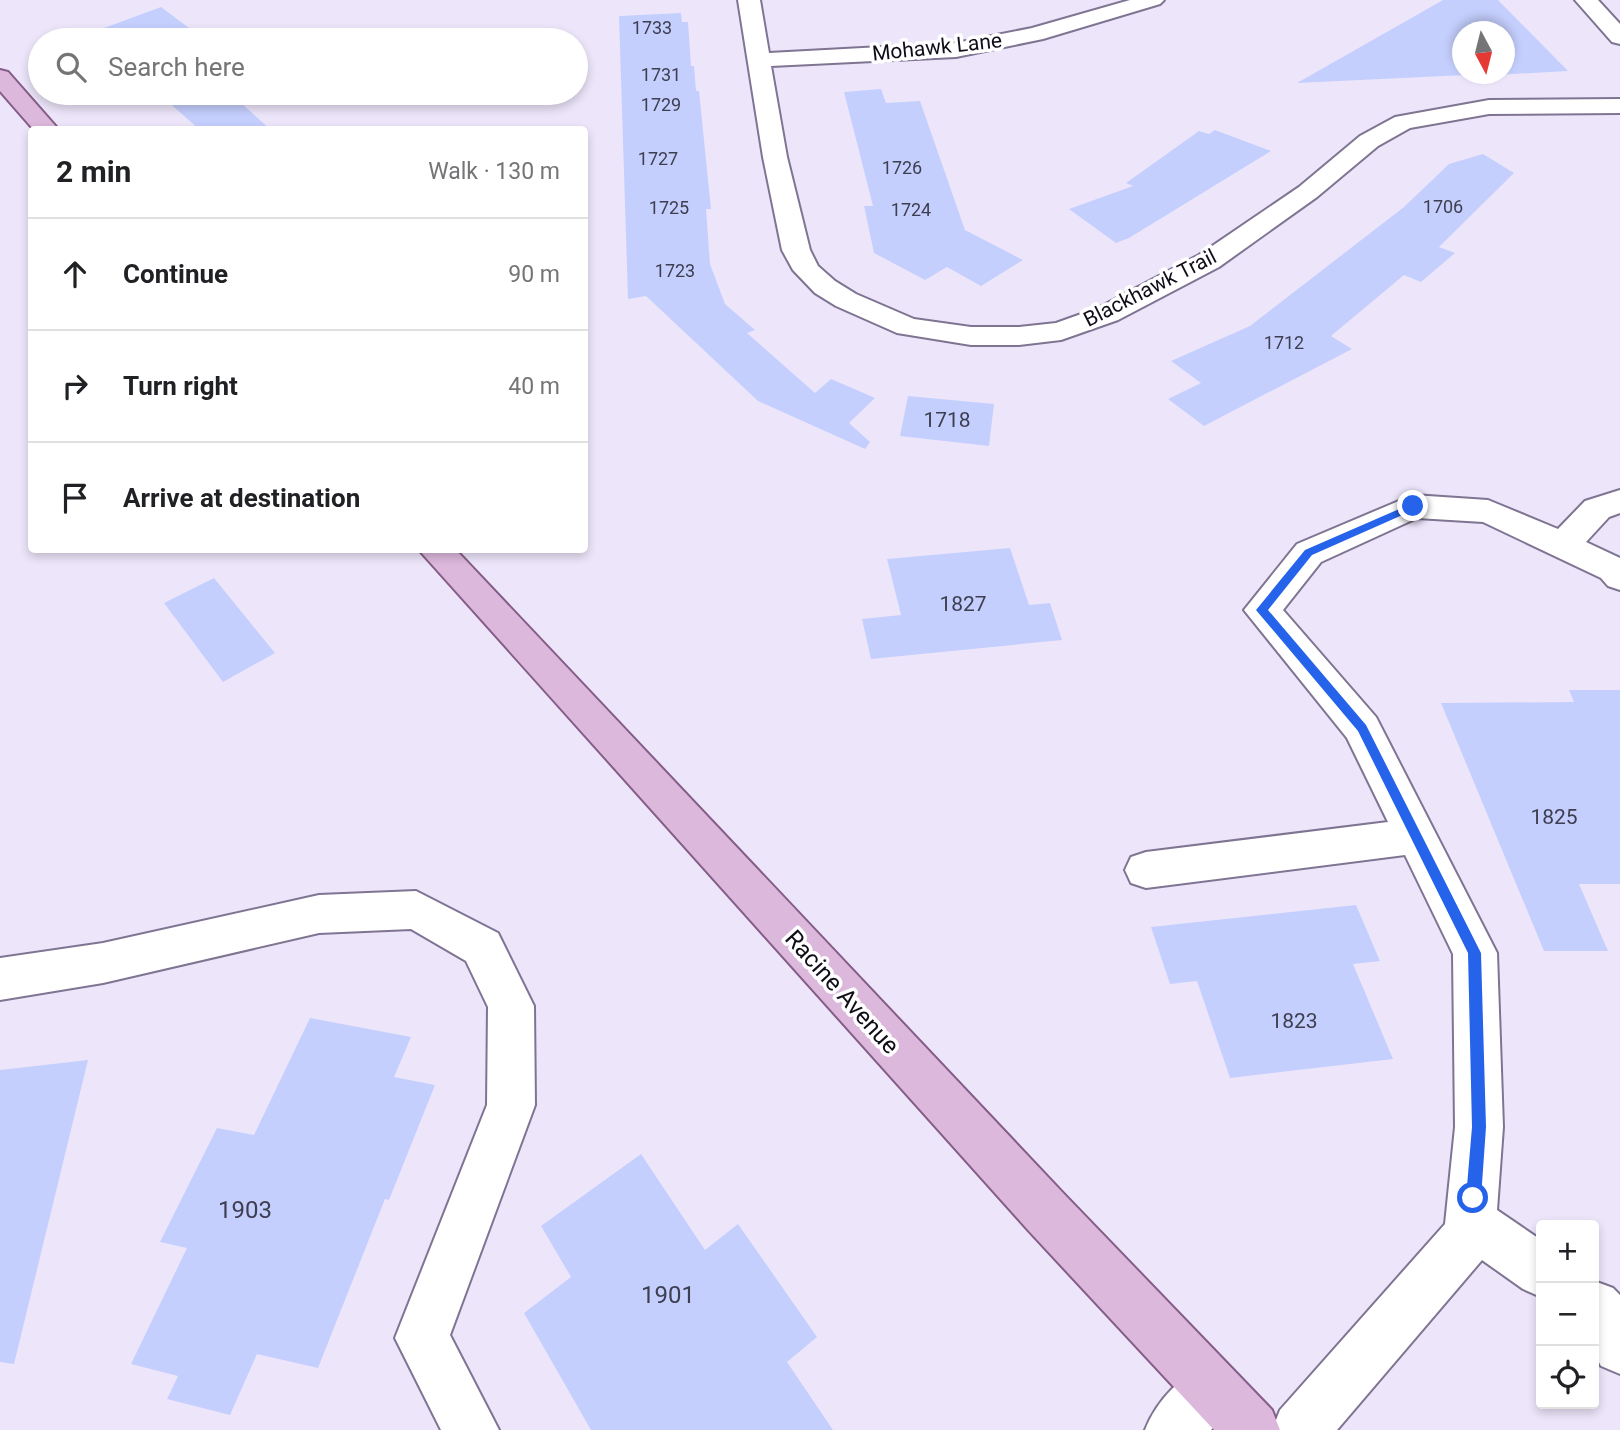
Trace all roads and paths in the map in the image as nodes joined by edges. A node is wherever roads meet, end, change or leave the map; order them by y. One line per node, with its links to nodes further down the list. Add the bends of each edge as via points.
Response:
1 (749, 0): 5 (street, Blackhawk Trail)
2 (1153, 0): 5 (street, Mohawk Lane, via 1035,34 956,50)
3 (1586, 0): 4 (street)
4 (1620, 37)
5 (759, 60): 7 (street, Blackhawk Trail, via 796,250 807,270 846,300 907,327 971,336 1061,331 1108,314 1209,261 1308,192 1369,141 1403,122 1489,107)
6 (0, 77): 8 (main road)
7 (1620, 106)
8 (43, 126)
9 (1620, 501): 10 (street, via 1597,509)
10 (1562, 546): 12 (street, via 1613,569); 13 (street, via 1488,511 1413,506 1309,553 1262,610 1362,728)
11 (439, 553): 20 (main road, Racine Avenue)
12 (1620, 577)
13 (1416, 836): 14 (street); 16 (street, via 1475,953 1479,1127)
14 (1146, 870)
15 (0, 979): 21 (street, via 103,963 319,914 416,910 482,947 511,1006 511,1105 422,1338)
16 (1471, 1222): 17 (street); 24 (street, via 1471,1235)
17 (1536, 1268)
18 (1599, 1311): 19 (street)
19 (1620, 1347)
20 (1212, 1389): 22 (street); 23 (main road, Racine Avenue)
21 (471, 1430)
22 (1173, 1430)
23 (1252, 1430)
24 (1300, 1430)

